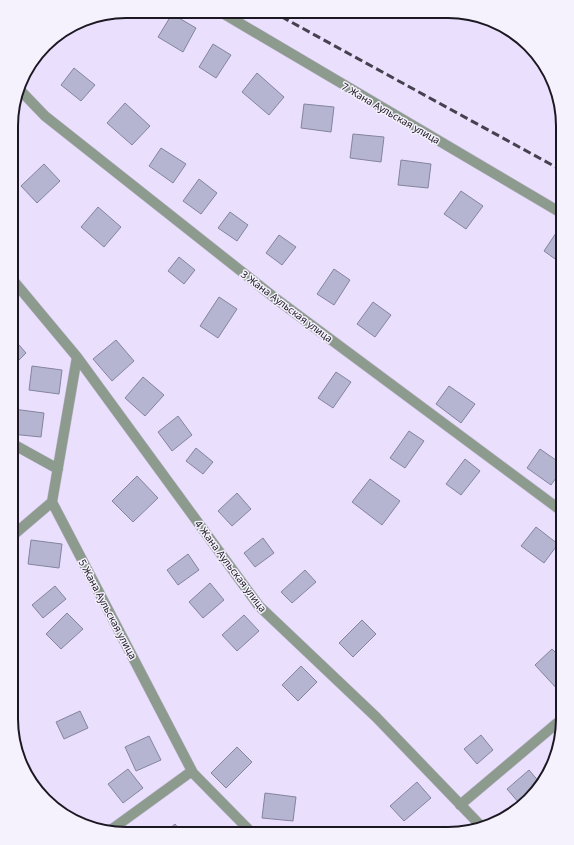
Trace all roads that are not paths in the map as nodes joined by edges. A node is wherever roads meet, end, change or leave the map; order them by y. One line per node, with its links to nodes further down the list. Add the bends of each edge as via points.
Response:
1 (231, 18): 3 (street, 7 Жана Аульская улица)
2 (23, 93): 9 (street, 3 Жана Аульская улица, via 46,116 276,298)
3 (556, 210)
4 (18, 286): 5 (street, 4 Жана Аульская улица)
5 (77, 357): 7 (street); 13 (street, 4 Жана Аульская улица, via 259,606 376,717)
6 (18, 446): 7 (street)
7 (58, 469): 8 (street)
8 (52, 502): 10 (street); 12 (street, 5 Жана Аульская улица)
9 (556, 507)
10 (18, 531)
11 (556, 724): 13 (street)
12 (192, 771): 15 (street); 16 (street, 5 Жана Аульская улица)
13 (460, 805): 14 (street, 4 Жана Аульская улица)
14 (478, 823)
15 (116, 826)
16 (246, 827)

